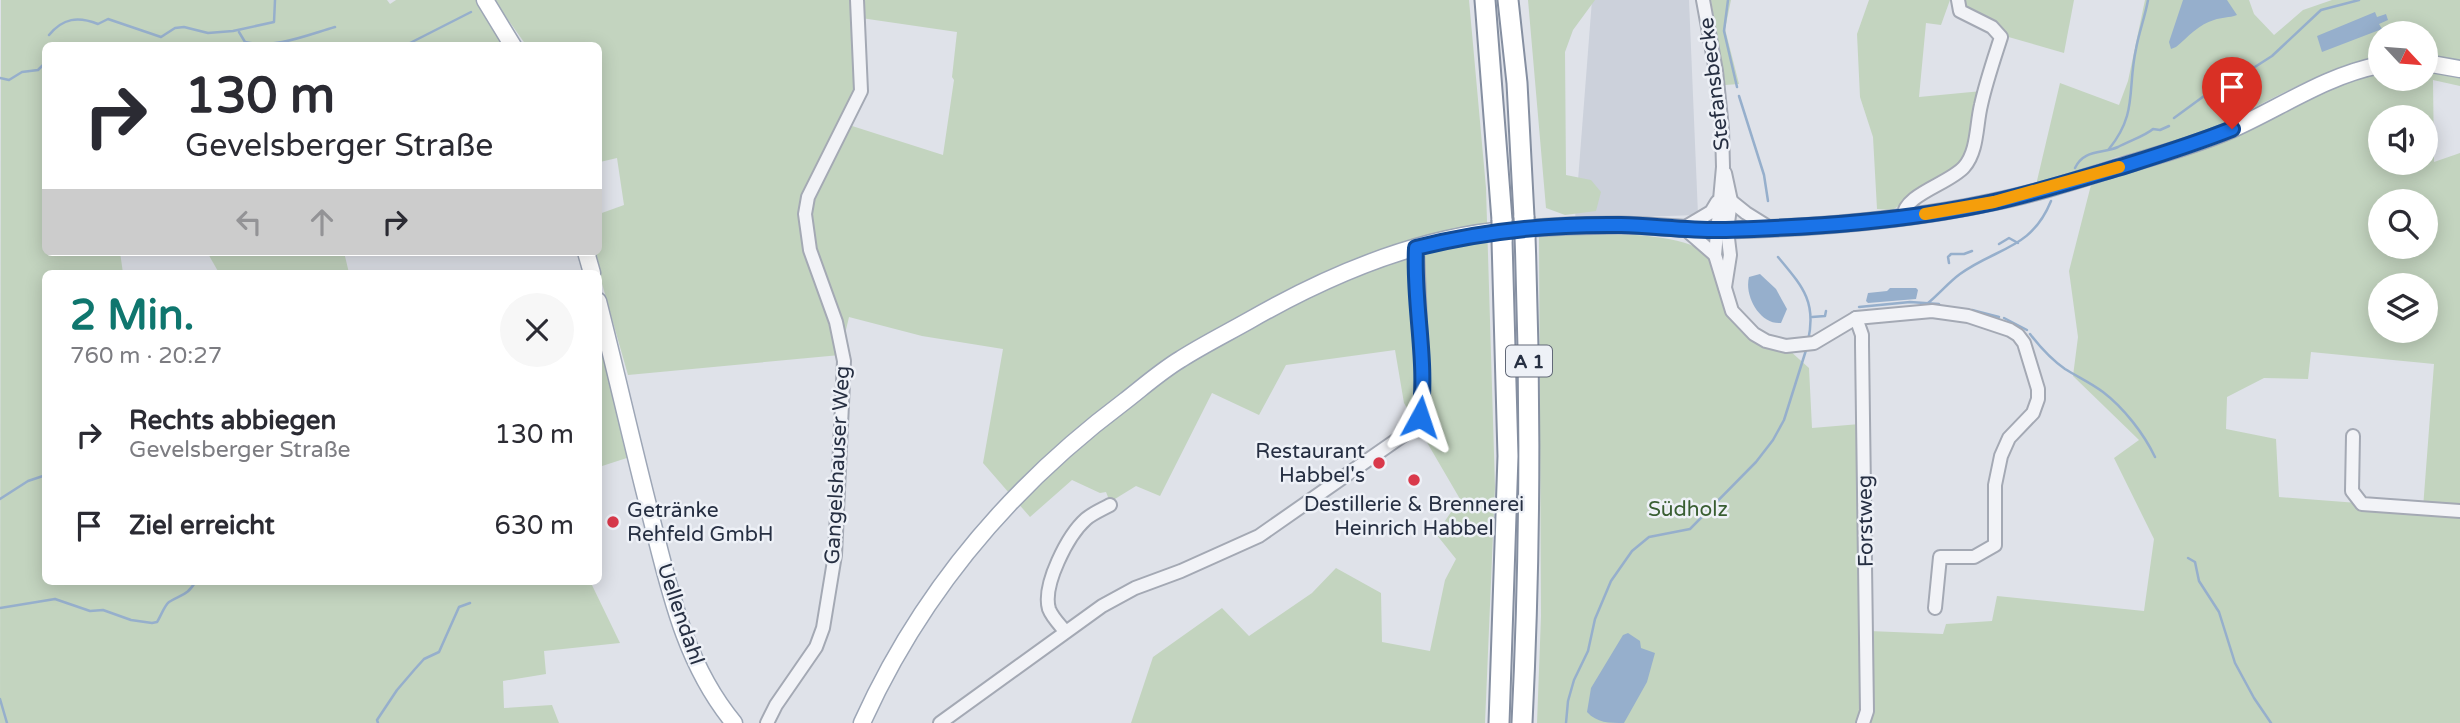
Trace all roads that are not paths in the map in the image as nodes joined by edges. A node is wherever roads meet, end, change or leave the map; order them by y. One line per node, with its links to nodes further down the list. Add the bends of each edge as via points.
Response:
1 (485, 0): 7 (main road)
2 (857, 0): 27 (street, Gangelshauser Weg, via 861,91 808,197 805,214 810,250 836,322 844,361 835,555 816,647)
3 (1485, 0): 30 (highway, A 1, via 1502,230 1508,456)
4 (1508, 0): 31 (highway, A 1, via 1517,83 1530,390)
5 (1703, 0): 11 (street, Stefansbecke, via 1719,89)
6 (1958, 0): 12 (street, via 1960,11 1992,27 2001,37 1972,155 1952,177 1911,200)
7 (511, 42)
8 (2438, 65): 10 (main road)
9 (2368, 68): 12 (main road, via 2335,77 2232,129 2168,152 1994,202)
10 (2460, 69)
11 (1725, 201): 13 (street); 14 (street); 15 (street, Stefansbecke)
12 (1903, 217): 14 (main road)
13 (1684, 228): 15 (main road); 16 (main road, via 1535,228 1490,232); 17 (street)
14 (1770, 228): 15 (main road)
15 (1723, 230): 17 (street); 18 (street, via 1730,255)
16 (1416, 248): 25 (street, via 1423,398 1420,417 1408,432 1259,536 1135,588); 28 (main road, via 1348,270 1290,297 1179,360 1079,437 1040,471 947,576 906,636)
17 (1715, 255): 18 (street)
18 (1725, 287): 20 (street, via 1732,312 1754,334 1777,345 1808,344)
19 (602, 317): 26 (main road, Uellendahl, via 678,619 701,674)
20 (1856, 318): 24 (street, via 1932,311 1968,316 2010,330 2024,343 2038,389 2034,413 2009,438 2001,456 1995,485 1995,545 1974,557 1940,557); 32 (street, Forstweg, via 1862,345 1867,711)
21 (2353, 436): 23 (street, via 2351,491 2362,504)
22 (1110, 505): 25 (street, via 1078,528 1054,575 1049,611)
23 (2460, 511)
24 (1935, 608)
25 (1065, 631): 29 (street)
26 (734, 723)
27 (767, 723)
28 (862, 723)
29 (940, 723)
30 (1499, 723)
31 (1522, 723)
32 (1863, 723)

